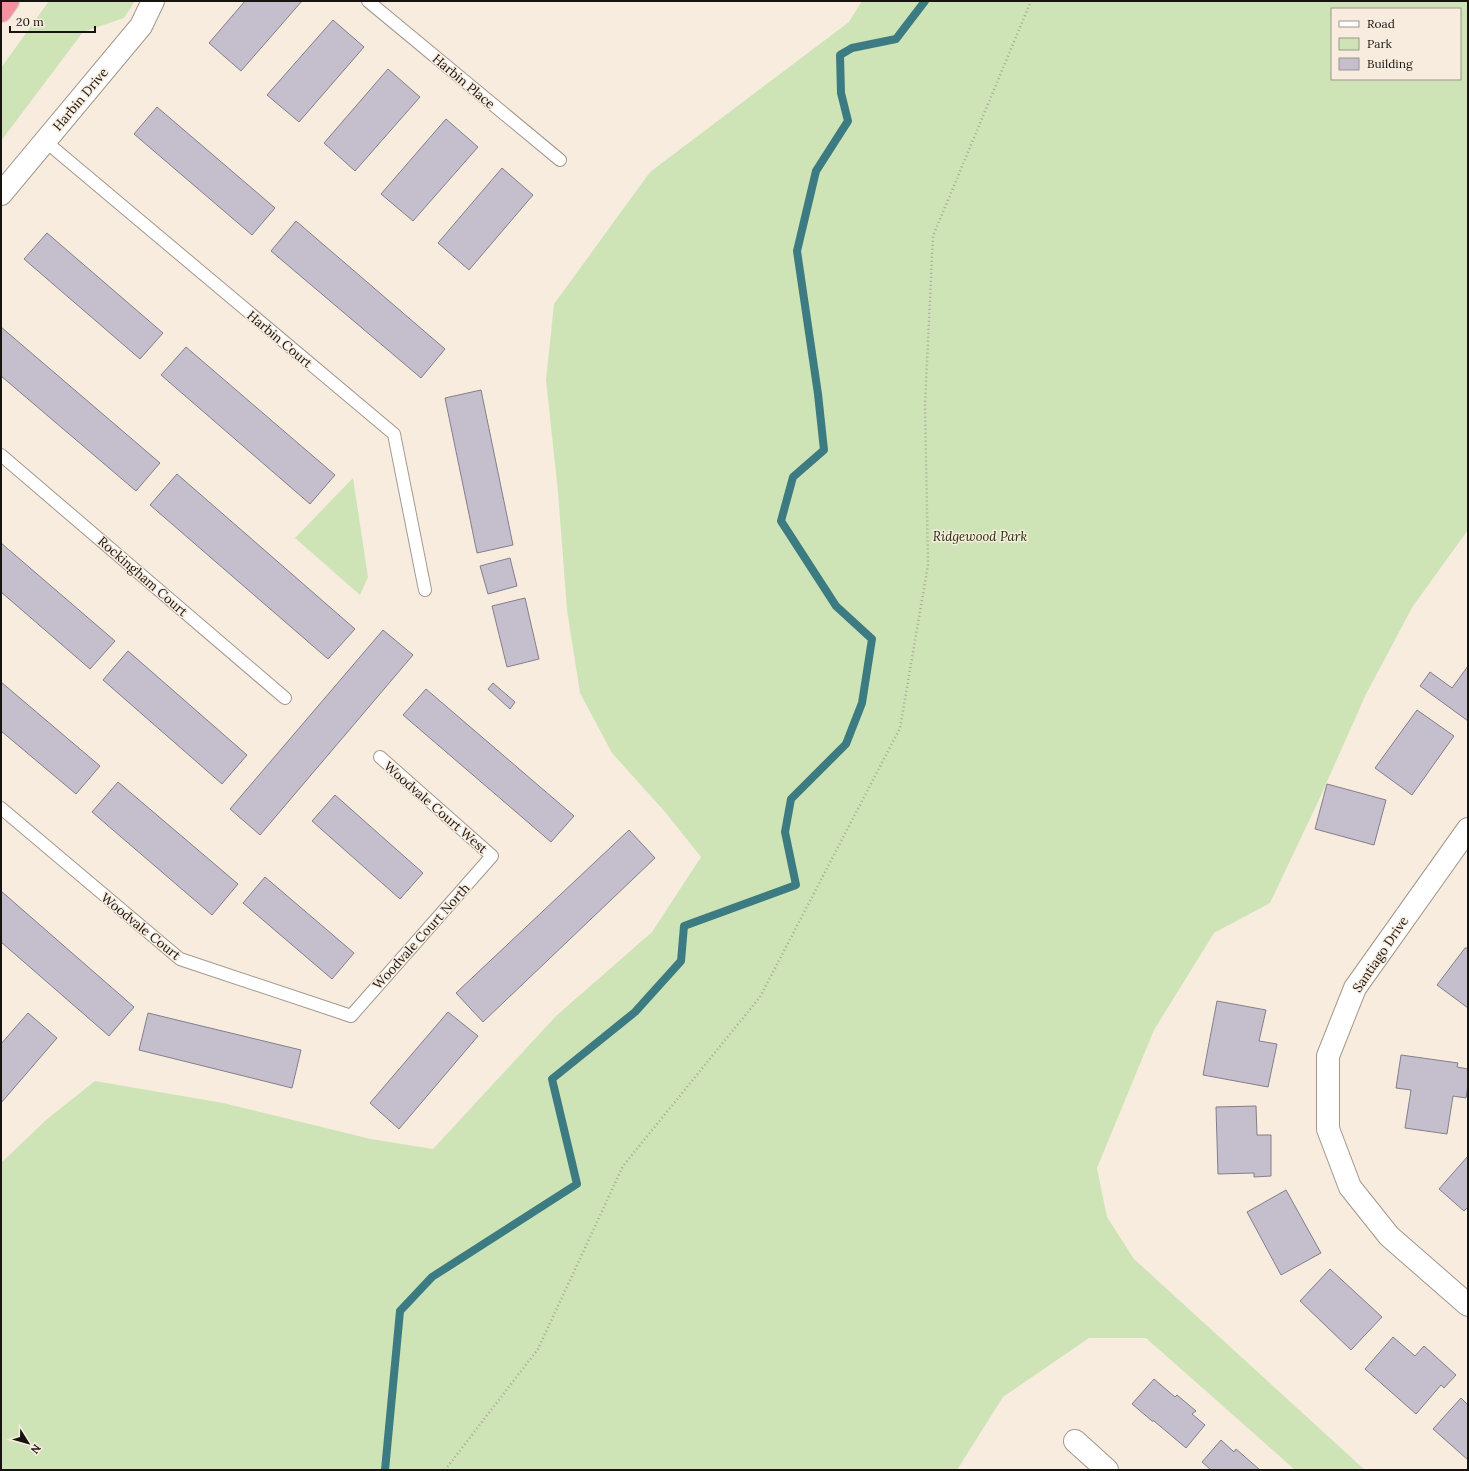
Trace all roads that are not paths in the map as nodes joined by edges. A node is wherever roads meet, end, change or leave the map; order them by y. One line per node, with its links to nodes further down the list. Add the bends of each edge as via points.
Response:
1 (8, 1): 4 (highway)
2 (153, 1): 5 (street, Harbin Drive, via 141,26)
3 (368, 1): 6 (lane, Harbin Place)
4 (1, 11)
5 (45, 141): 7 (street, Harbin Drive); 9 (lane, Harbin Court, via 394,434)
6 (560, 160)
7 (1, 194)
8 (1, 455): 10 (lane, Rockingham Court)
9 (425, 590)
10 (285, 698)
11 (380, 757): 14 (lane, Woodvale Court West)
12 (1, 808): 15 (lane, Woodvale Court, via 180,959)
13 (1468, 829): 16 (street, Santiago Drive, via 1356,988 1328,1056 1328,1129 1350,1187 1389,1236)
14 (492, 856): 15 (lane, Woodvale Court North)
15 (351, 1016)
16 (1468, 1305)
17 (1075, 1441): 18 (street)
18 (1107, 1470)

